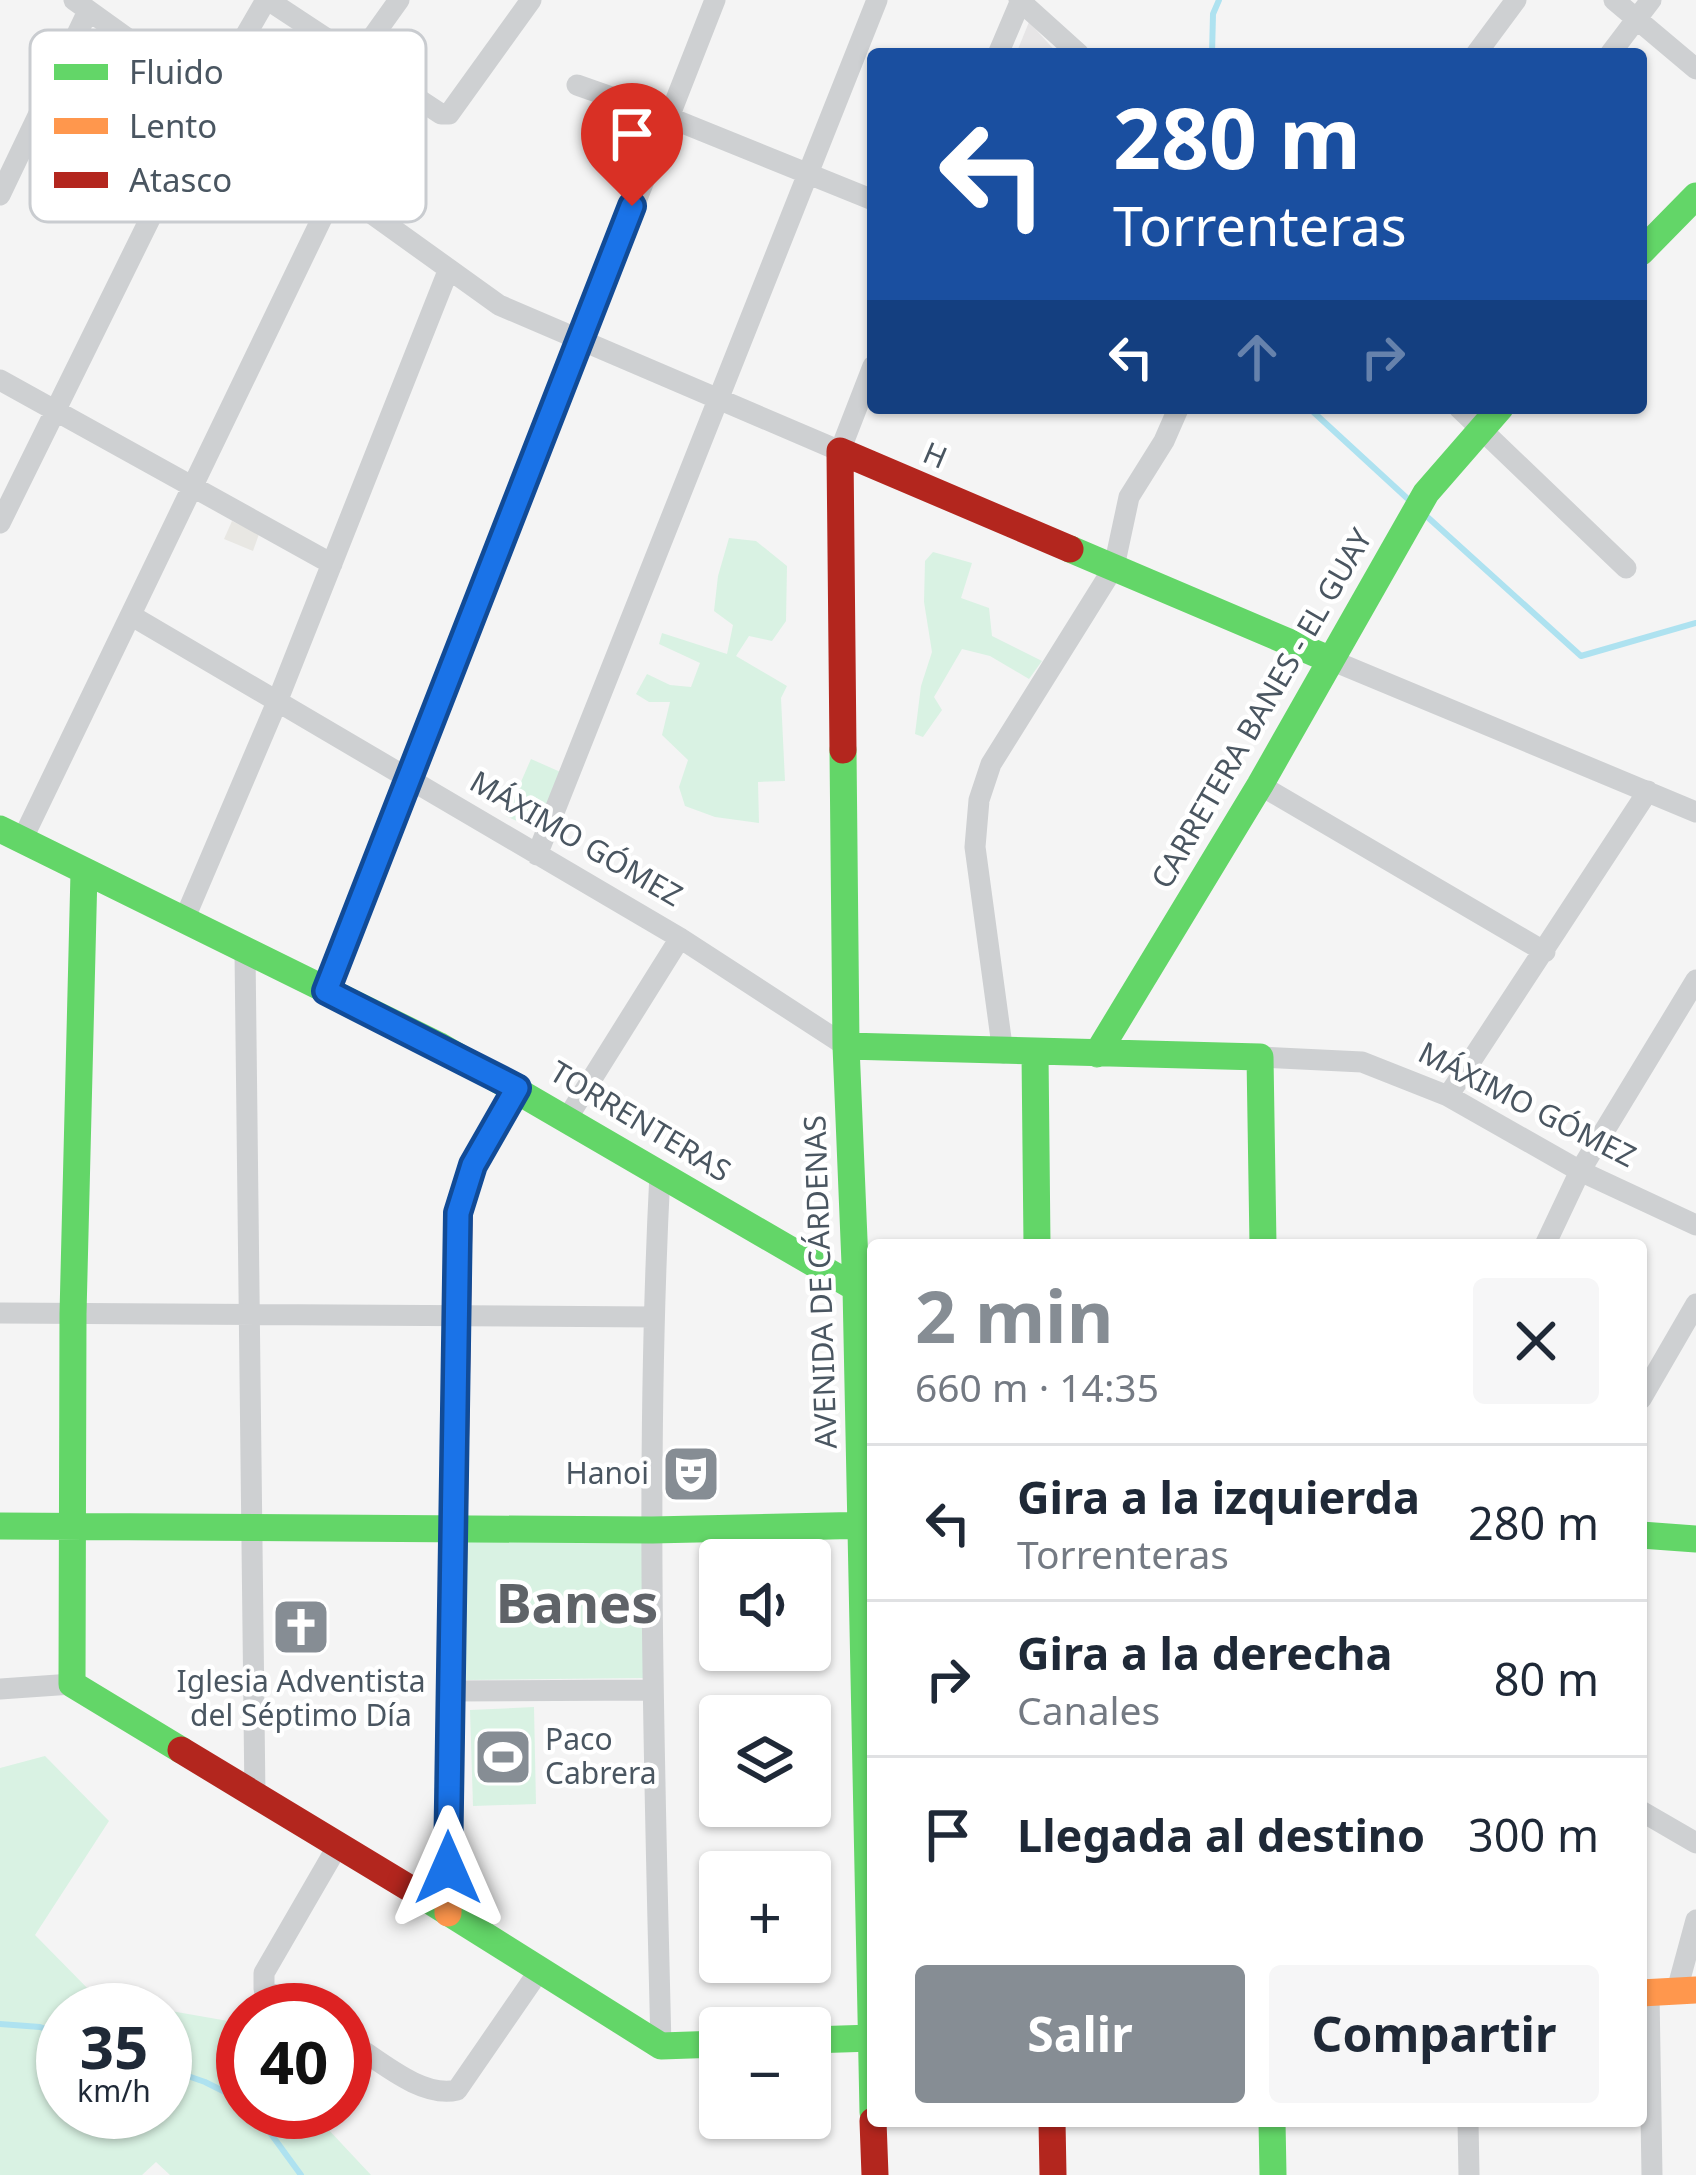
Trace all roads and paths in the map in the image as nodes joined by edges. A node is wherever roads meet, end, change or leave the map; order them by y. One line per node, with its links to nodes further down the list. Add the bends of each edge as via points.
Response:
1 (267, 0): 13 (street); 14 (street)
2 (399, 0): 15 (street)
3 (531, 0): 22 (street, via 449,114)
4 (715, 0): 23 (street)
5 (877, 0): 25 (street)
6 (1020, 0): 16 (street); 17 (street)
7 (1516, 0): 18 (street)
8 (1613, 0): 11 (street)
9 (1651, 0): 11 (street)
10 (81, 5): 12 (street, H)
11 (1637, 20): 19 (street); 20 (street)
12 (117, 30)
13 (249, 30)
14 (312, 30)
15 (378, 30)
16 (1000, 48)
17 (1072, 48)
18 (1480, 48)
19 (1615, 48)
20 (1696, 68)
21 (577, 85): 23 (street)
22 (426, 105)
23 (668, 117): 25 (street); 34 (street)
24 (30, 125): 26 (street)
25 (807, 174): 28 (street); 37 (street)
26 (0, 195)
27 (1696, 196): 32 (street)
28 (867, 198)
29 (149, 222): 38 (street)
30 (320, 222): 42 (street)
31 (383, 222): 33 (street, H)
32 (1647, 246)
33 (448, 271): 34 (street, H, via 499,305); 44 (street)
34 (579, 340): 37 (street, H); 50 (street)
35 (0, 380): 38 (street)
36 (867, 382): 41 (street)
37 (720, 400): 41 (street, H); 55 (street)
38 (57, 412): 42 (street); 43 (street)
39 (1176, 414): 45 (street, via 1129,496)
40 (1491, 418): 46 (street); 48 (street, CARRETERA BANES - EL GUAY, via 1426,494)
41 (840, 451): 45 (street, H); 63 (street, AVENIDA DE CÁRDENAS)
42 (192, 486): 44 (street); 47 (street)
43 (0, 523)
44 (332, 564): 49 (street)
45 (1114, 567): 48 (street, H); 64 (street, via 992,764 980,800 975,847)
46 (1626, 568)
47 (132, 616): 49 (street, MÁXIMO GÓMEZ); 54 (street)
48 (1331, 660): 51 (street, CARRETERA BANES - EL GUAY); 52 (street, H)
49 (277, 702): 50 (street, MÁXIMO GÓMEZ); 57 (street)
50 (410, 780): 55 (street, MÁXIMO GÓMEZ); 62 (street)
51 (1260, 785): 60 (street); 66 (street, CARRETERA BANES - EL GUAY)
52 (1648, 791): 53 (street, H); 60 (street)
53 (1696, 812)
54 (11, 834): 56 (street, TORRENTERAS)
55 (538, 855): 58 (street, MÁXIMO GÓMEZ)
56 (84, 872): 57 (street, TORRENTERAS); 80 (street)
57 (184, 920): 59 (street, TORRENTERAS)
58 (680, 938): 63 (street, MÁXIMO GÓMEZ); 70 (street)
59 (245, 952): 62 (street, TORRENTERAS); 81 (street)
60 (1545, 952): 69 (street)
61 (1696, 980): 71 (street)
62 (326, 991): 68 (street, TORRENTERAS)
63 (846, 1046): 64 (street); 77 (street, AVENIDA DE CÁRDENAS)
64 (1004, 1053): 65 (street, MÁXIMO GÓMEZ)
65 (1035, 1053): 66 (street, MÁXIMO GÓMEZ); 74 (street)
66 (1097, 1054): 67 (street, MÁXIMO GÓMEZ)
67 (1260, 1057): 69 (street, MÁXIMO GÓMEZ, via 1362,1062); 75 (street)
68 (517, 1088): 70 (street, TORRENTERAS); 82 (street, via 473,1165 458,1213)
69 (1448, 1096): 71 (street, MÁXIMO GÓMEZ)
70 (568, 1117): 72 (street, TORRENTERAS)
71 (1580, 1171): 73 (street, MÁXIMO GÓMEZ); 76 (street)
72 (660, 1173): 77 (street, TORRENTERAS); 83 (street)
73 (1696, 1225)
74 (1037, 1239)
75 (1263, 1239)
76 (1548, 1239)
77 (856, 1288): 85 (street, AVENIDA DE CÁRDENAS)
78 (1696, 1304): 84 (street)
79 (0, 1313): 80 (street)
80 (73, 1314): 81 (street); 87 (street)
81 (248, 1316): 82 (street); 88 (street)
82 (457, 1317): 83 (street); 89 (street)
83 (652, 1317): 90 (street)
84 (1647, 1385)
85 (867, 1525): 90 (street)
86 (0, 1526): 87 (street)
87 (74, 1528): 88 (street); 93 (street)
88 (251, 1529): 89 (street); 97 (street)
89 (452, 1529): 90 (street); 96 (street)
90 (652, 1530): 95 (street)
91 (1647, 1535): 92 (street)
92 (1696, 1538)
93 (72, 1684): 94 (street); 97 (street)
94 (0, 1689)
95 (652, 1690): 96 (street); 109 (street)
96 (450, 1691): 101 (street)
97 (255, 1798): 100 (street)
98 (1647, 1815): 99 (street)
99 (1696, 1844)
100 (338, 1847): 101 (street); 104 (street)
101 (448, 1912): 103 (street)
102 (1696, 1920): 105 (street)
103 (541, 1968): 109 (street); 110 (street, via 457,2090 427,2089)
104 (264, 1983)
105 (1666, 1992): 119 (street)
106 (867, 2038): 107 (street)
107 (831, 2039)
108 (699, 2045): 109 (street)
109 (661, 2046)
110 (372, 2055)
111 (873, 2127): 115 (street)
112 (1052, 2127): 116 (street)
113 (1273, 2127): 117 (street)
114 (1468, 2127): 118 (street)
115 (875, 2175)
116 (1053, 2175)
117 (1273, 2175)
118 (1469, 2175)
119 (1652, 2175)

